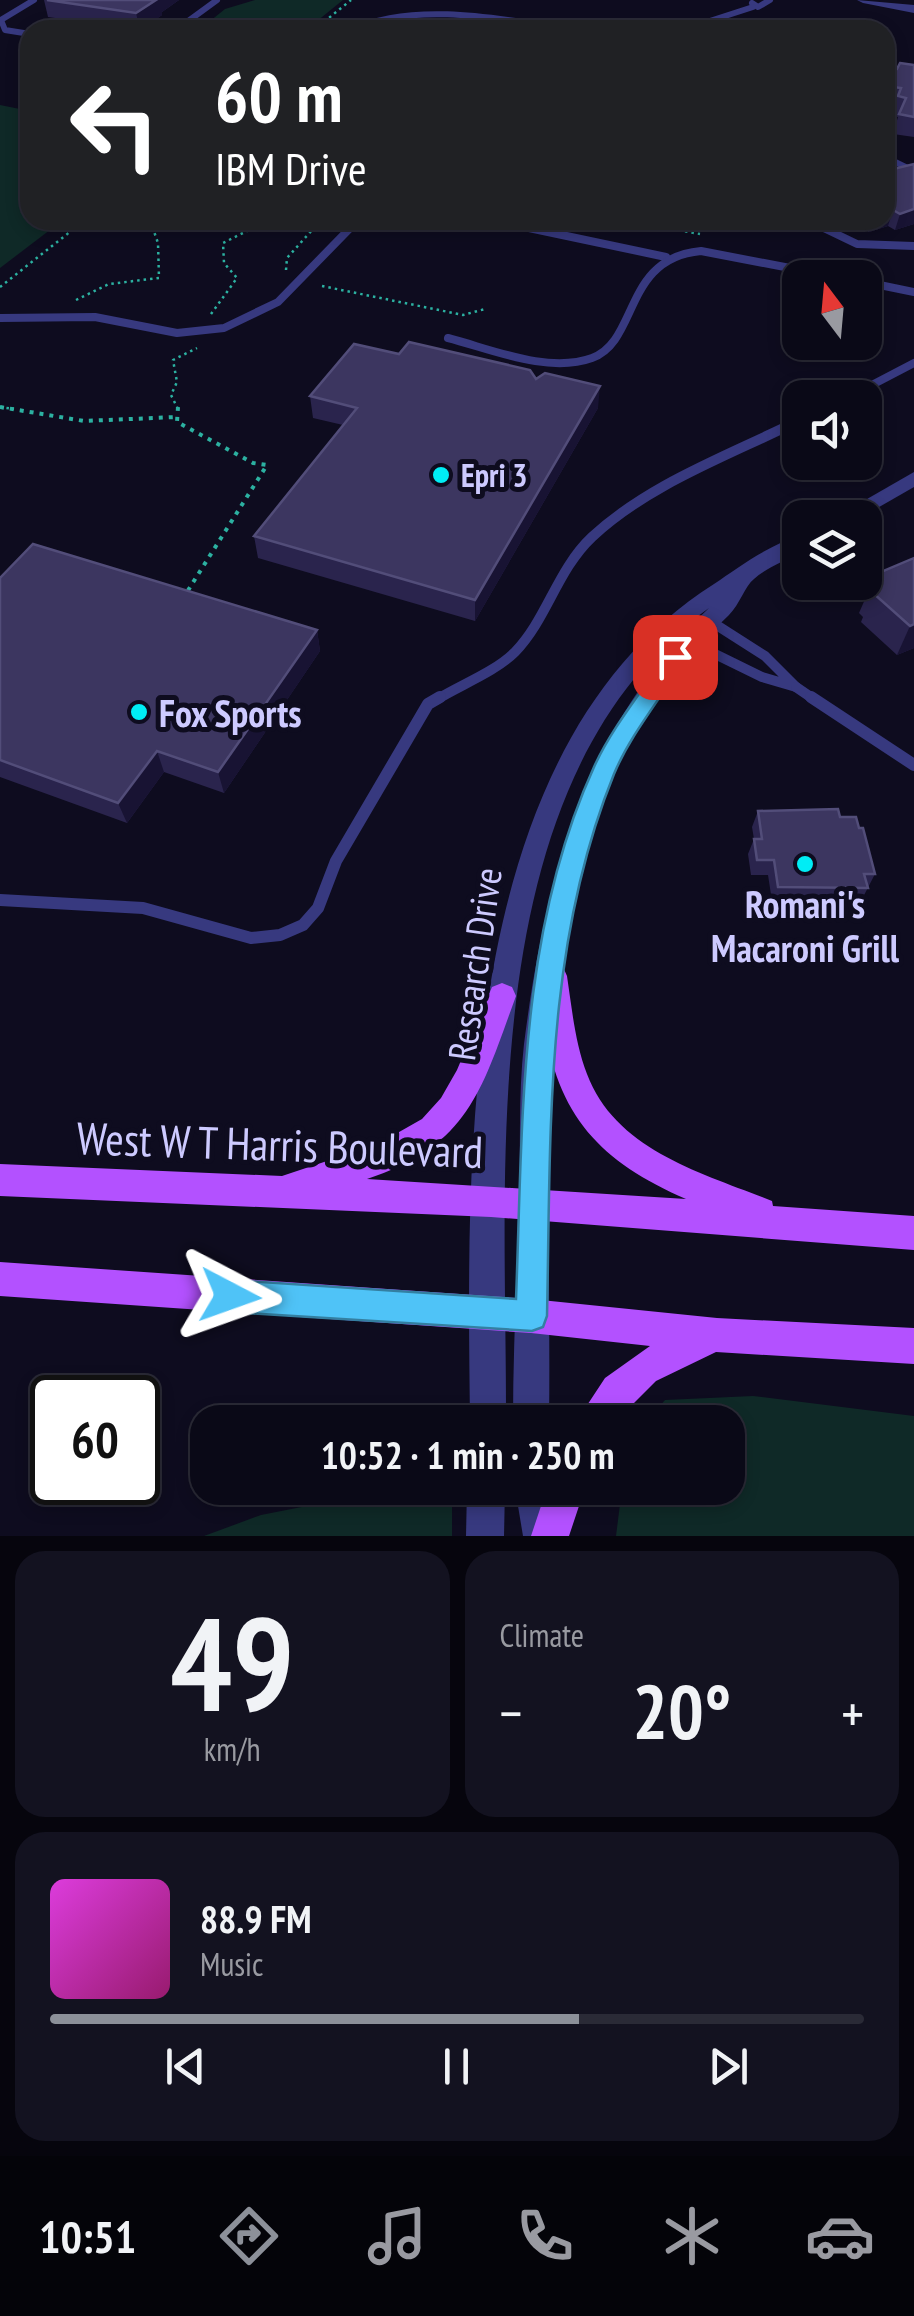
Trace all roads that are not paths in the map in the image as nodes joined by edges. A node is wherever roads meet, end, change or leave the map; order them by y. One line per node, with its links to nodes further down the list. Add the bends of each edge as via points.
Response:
1 (34, 0): 13 (lane, via 1,20 5,30)
2 (217, 0): 9 (lane)
3 (770, 0): 5 (lane)
4 (862, 0): 7 (street)
5 (754, 4): 12 (lane)
6 (397, 6): 11 (lane)
7 (914, 9)
8 (380, 10): 10 (lane)
9 (190, 20)
10 (360, 20)
11 (511, 20)
12 (710, 20)
13 (20, 32)
14 (349, 230): 22 (lane, via 262,314 208,332 170,333 78,315)
15 (538, 230): 18 (lane)
16 (823, 230): 17 (lane, via 860,246)
17 (914, 246)
18 (666, 257): 19 (lane, via 701,250); 24 (lane, via 606,351 580,363)
19 (782, 266)
20 (882, 285): 21 (lane)
21 (914, 292)
22 (0, 318)
23 (448, 338): 24 (lane)
24 (556, 363): 26 (lane)
25 (914, 363): 27 (lane)
26 (546, 378)
27 (881, 380)
28 (782, 429): 36 (lane, via 640,500 591,538 563,571 512,656 433,698 303,925 251,938 143,908)
29 (914, 478): 30 (street)
30 (876, 500)
31 (782, 554): 32 (street, Research Drive, via 740,582 734,597)
32 (699, 615): 33 (street, Research Drive); 34 (lane, via 765,656)
33 (677, 636): 34 (lane); 37 (street, Research Drive, via 593,797 569,865); 38 (street, Research Drive, via 605,700 568,758 528,864)
34 (796, 687): 35 (lane)
35 (914, 765)
36 (0, 900)
37 (553, 976): 42 (street, Research Drive, via 539,1046); 43 (main road, via 570,1079 606,1134 675,1180)
38 (502, 996): 40 (main road, via 465,1091 429,1136 367,1165); 41 (street, Research Drive)
39 (0, 1180): 40 (main road, West W T Harris Boulevard)
40 (272, 1191): 41 (main road, West W T Harris Boulevard)
41 (491, 1201): 42 (main road, West W T Harris Boulevard); 46 (street, Research Drive)
42 (536, 1204): 43 (main road, West W T Harris Boulevard); 47 (street, Research Drive)
43 (784, 1222): 44 (main road, West W T Harris Boulevard)
44 (914, 1233)
45 (0, 1279): 46 (main road)
46 (491, 1314): 47 (main road); 50 (street, Research Drive)
47 (532, 1316): 48 (main road); 51 (street, Research Drive)
48 (717, 1335): 49 (main road); 52 (main road, via 637,1372)
49 (914, 1346)
50 (488, 1405)
51 (531, 1405)
52 (605, 1405)
53 (485, 1505): 56 (street)
54 (537, 1505): 57 (street)
55 (560, 1505): 58 (main road)
56 (484, 1536)
57 (542, 1536)
58 (550, 1536)

